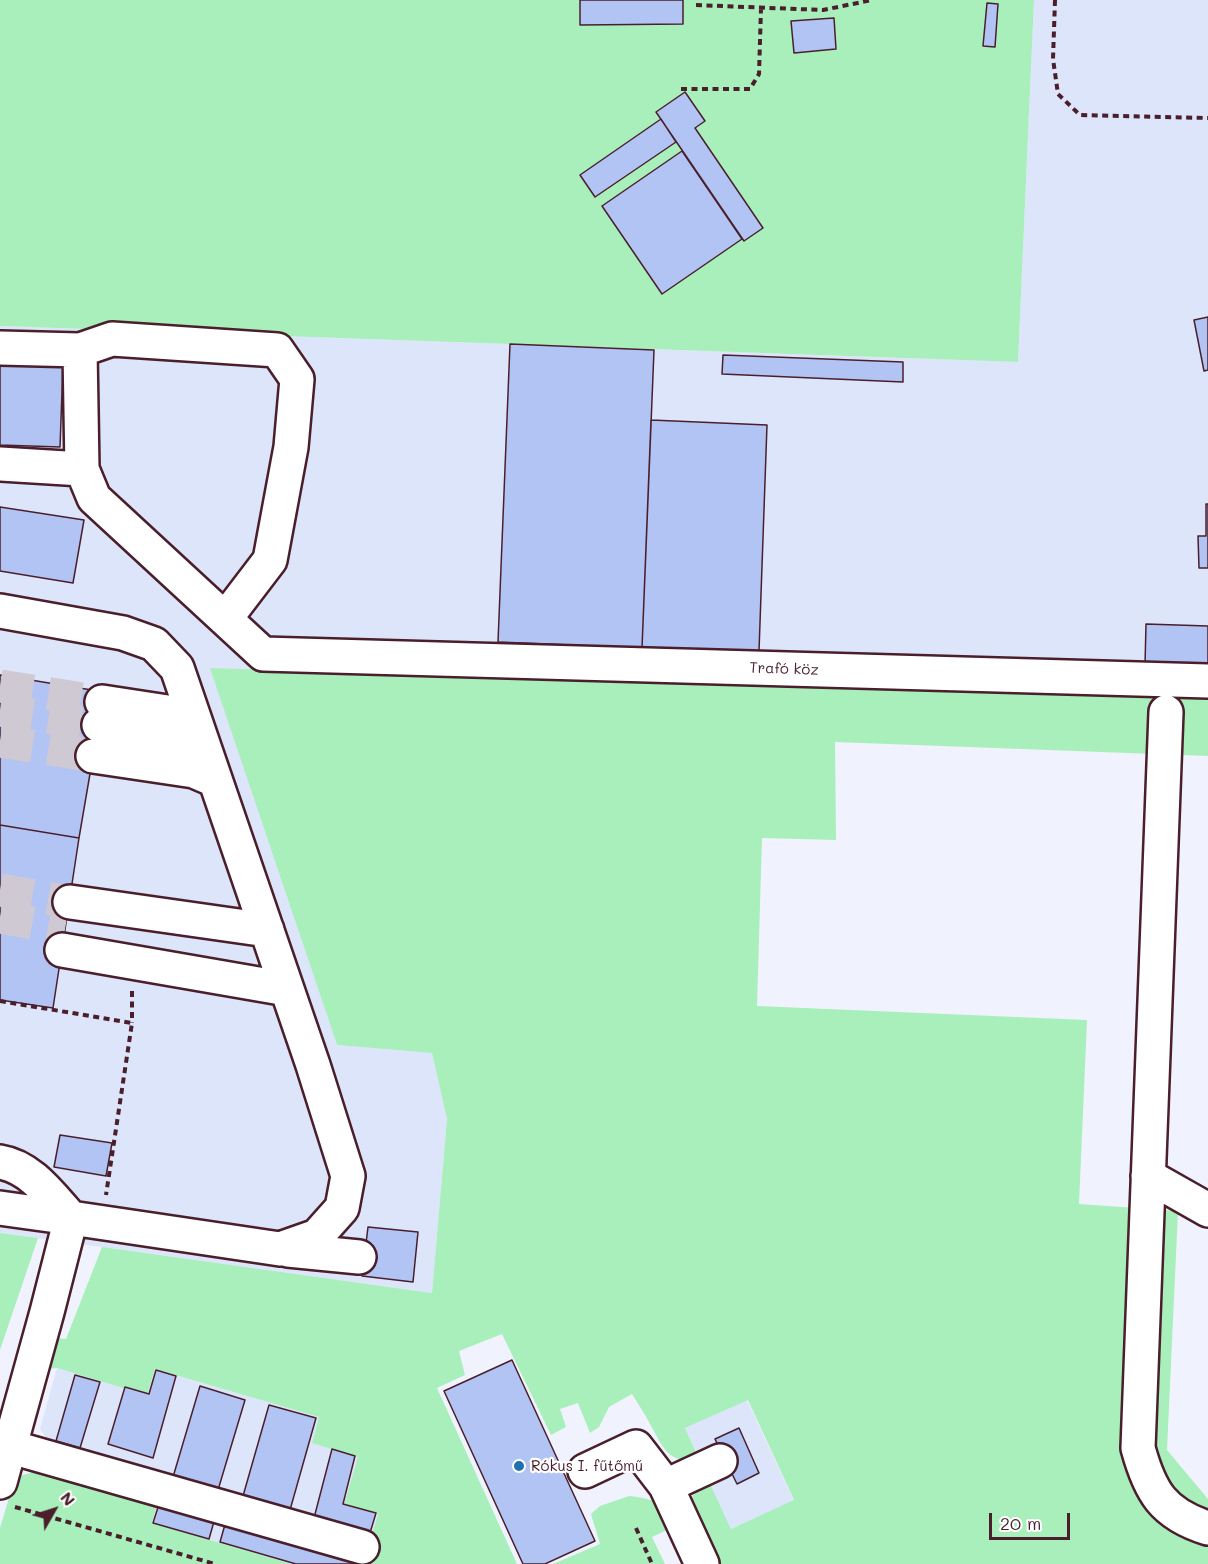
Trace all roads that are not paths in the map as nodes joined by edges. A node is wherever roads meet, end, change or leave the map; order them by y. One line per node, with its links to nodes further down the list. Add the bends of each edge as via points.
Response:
1 (0, 348): 2 (street)
2 (80, 350): 4 (street); 6 (street, via 112,339 277,350 297,379 291,447 270,560)
3 (0, 464): 4 (street)
4 (82, 469): 6 (street, Trafó köz, via 94,498)
5 (0, 611): 9 (street, via 123,633 154,644 177,668)
6 (225, 619): 7 (street, Trafó köz, via 263,654)
7 (1208, 681)
8 (1166, 712): 14 (street)
9 (199, 731): 10 (street); 10 (street, via 182,737 98,728)
10 (215, 780): 11 (street)
11 (267, 930): 12 (street); 12 (street, via 66,927)
12 (284, 978): 18 (street, via 348,1176 342,1208 317,1236)
13 (0, 1162): 17 (street, via 34,1177)
14 (1148, 1176): 16 (street); 25 (street, via 1138,1448 1145,1475 1158,1499 1179,1516)
15 (0, 1208): 17 (street)
16 (1208, 1210)
17 (86, 1220): 18 (street); 20 (street, via 47,1312)
18 (280, 1249): 19 (street)
19 (359, 1257)
20 (11, 1447): 24 (street); 26 (street)
21 (720, 1461): 23 (street)
22 (585, 1472): 23 (street, via 636,1447)
23 (666, 1486): 27 (street)
24 (6, 1494)
25 (1208, 1528)
26 (362, 1547)
27 (702, 1564)

